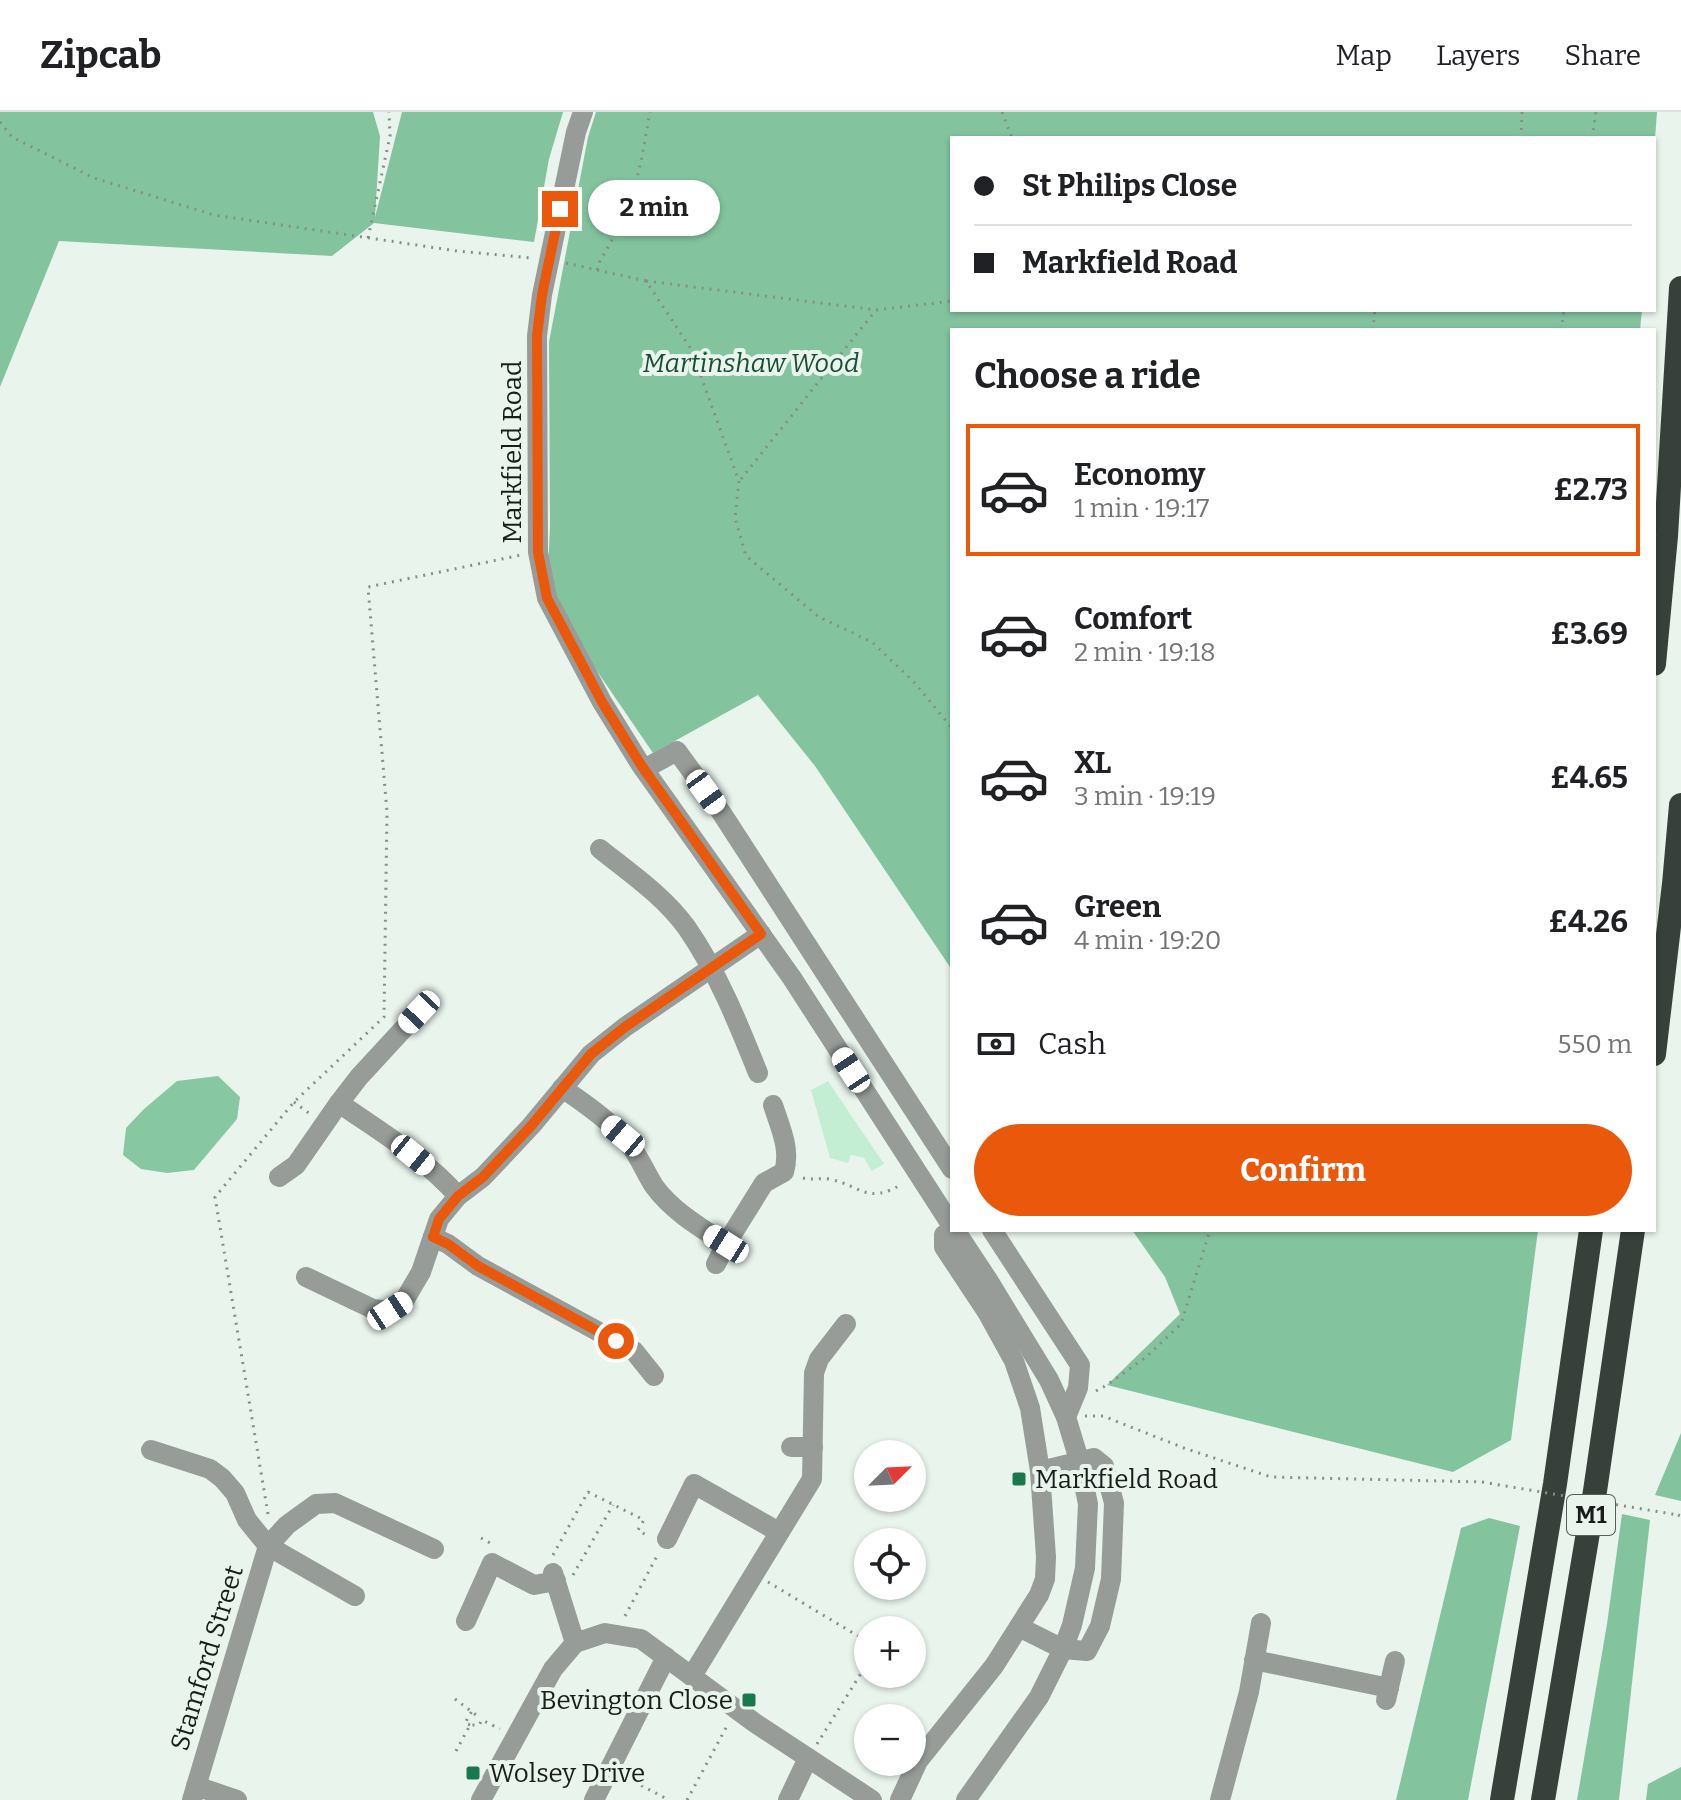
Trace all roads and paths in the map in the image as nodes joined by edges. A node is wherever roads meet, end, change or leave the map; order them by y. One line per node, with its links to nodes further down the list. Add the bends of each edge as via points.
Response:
1 (389, 112): 11 (path, via 390,136)
2 (583, 112): 12 (street, Markfield Road)
3 (650, 112): 13 (path, via 629,210)
4 (1002, 112): 8 (path)
5 (1522, 112): 9 (path)
6 (1596, 112): 10 (path)
7 (0, 122): 11 (path, via 12,137 94,178 214,215)
8 (1011, 136)
9 (1521, 136)
10 (1592, 136)
11 (368, 238): 12 (path)
12 (549, 260): 13 (path); 19 (street, Markfield Road, via 537,336)
13 (597, 270): 14 (path)
14 (646, 281): 17 (path); 18 (path, via 691,349)
15 (1681, 288): 20 (highway)
16 (950, 301): 17 (path)
17 (876, 310): 18 (path)
18 (739, 481): 21 (path, via 735,518 746,556 819,617 872,642)
19 (538, 552): 22 (street, Markfield Road, via 547,598); 64 (path, via 368,587 387,812 384,1017 294,1102 215,1197 268,1508)
20 (1656, 643)
21 (950, 726)
22 (644, 769): 25 (street, Markfield Road); 33 (street, via 677,751)
23 (1681, 805): 28 (highway)
24 (600, 849): 26 (street, via 655,893 686,927)
25 (761, 934): 26 (street); 35 (street, Markfield Road)
26 (711, 969): 29 (street); 30 (street, via 591,1054)
27 (419, 1012): 31 (street)
28 (1656, 1036)
29 (758, 1073)
30 (562, 1088): 37 (street, via 492,1167); 46 (street, via 623,1136 672,1206)
31 (339, 1103): 36 (street, via 296,1165); 37 (street, via 413,1155)
32 (773, 1105): 34 (street, via 786,1147)
33 (950, 1166)
34 (784, 1172): 35 (path, via 868,1193 885,1193); 46 (street, via 764,1183)
35 (917, 1173): 38 (street, Markfield Road)
36 (279, 1177)
37 (458, 1196): 45 (street, via 439,1219)
38 (950, 1223)
39 (950, 1230): 57 (street, via 944,1235 944,1247 1014,1361 1030,1408)
40 (956, 1232): 52 (street, Markfield Road, via 1049,1380)
41 (993, 1232): 52 (street, via 1080,1365 1078,1388)
42 (1209, 1232): 51 (path, via 1181,1324 1146,1357)
43 (1591, 1232): 101 (highway, M1)
44 (1633, 1232): 102 (highway, M1)
45 (433, 1237): 48 (street, via 421,1272 404,1301 390,1311 373,1309); 50 (street, via 634,1351)
46 (726, 1244): 47 (street)
47 (716, 1264)
48 (306, 1277)
49 (846, 1324): 54 (street, via 814,1373)
50 (654, 1376)
51 (1091, 1393)
52 (1066, 1417): 56 (street, Markfield Road); 59 (path, bridge, via 1103,1416 1271,1477 1482,1482)
53 (791, 1447): 54 (street)
54 (813, 1447): 60 (street, via 812,1479)
55 (151, 1450): 64 (street, Stamford Street, via 222,1478)
56 (1079, 1460): 57 (street); 75 (street, Markfield Road, via 1088,1504 1085,1568); 75 (street, via 1094,1458 1104,1466 1114,1503 1111,1579 1100,1626 1087,1651)
57 (1040, 1471): 71 (street, via 1045,1579)
58 (613, 1505): 62 (path, via 644,1520 638,1530); 67 (path); 67 (path, via 588,1492)
59 (1680, 1516)
60 (779, 1532): 62 (street, via 694,1484); 66 (street)
61 (481, 1538): 63 (path)
62 (665, 1542): 72 (path)
63 (494, 1545)
64 (268, 1546): 65 (street, via 316,1504 335,1503); 68 (street); 90 (street, Stamford Street)
65 (434, 1549)
66 (754, 1574): 73 (path); 79 (street)
67 (556, 1577): 69 (street, via 534,1585 492,1563); 74 (street)
68 (355, 1596)
69 (466, 1621)
70 (1261, 1623): 77 (street)
71 (1019, 1627): 75 (street); 98 (street, via 918,1761)
72 (615, 1634): 74 (street); 76 (street, via 641,1639)
73 (854, 1634)
74 (575, 1643): 86 (street, via 553,1669)
75 (1063, 1649): 99 (street, Markfield Road, via 1039,1697)
76 (666, 1657): 79 (street); 89 (street)
77 (1254, 1660): 78 (street, via 1388,1694); 100 (street)
78 (1395, 1661)
79 (692, 1676): 82 (street)
80 (854, 1684): 88 (path)
81 (455, 1699): 83 (path)
82 (736, 1710): 88 (street); 95 (path)
83 (472, 1711): 84 (path); 85 (path, via 465,1723)
84 (482, 1720): 85 (path); 86 (path)
85 (470, 1725): 87 (path)
86 (516, 1737): 92 (street)
87 (456, 1751)
88 (808, 1758): 96 (street); 97 (street)
89 (610, 1769): 93 (street); 94 (path)
90 (194, 1793): 91 (street)
91 (237, 1800)
92 (481, 1800)
93 (594, 1800)
94 (669, 1800)
95 (687, 1800)
96 (788, 1800)
97 (872, 1800)
98 (900, 1800)
99 (966, 1800)
100 (1220, 1800)
101 (1502, 1800)
102 (1543, 1800)

